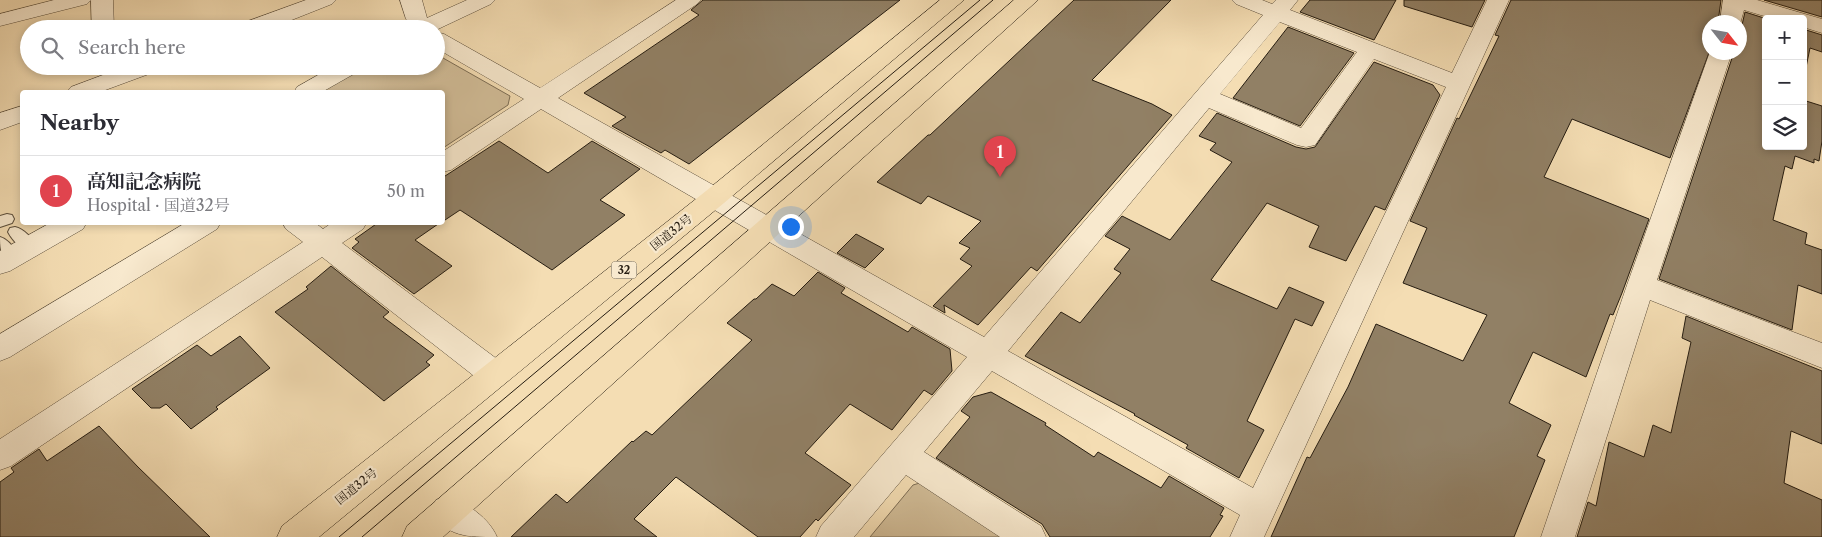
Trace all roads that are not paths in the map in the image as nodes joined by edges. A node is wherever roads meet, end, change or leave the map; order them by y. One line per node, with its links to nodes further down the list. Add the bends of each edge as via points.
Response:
1 (80, 0): 15 (street)
2 (102, 0): 16 (street)
3 (324, 0): 17 (street)
4 (411, 0): 18 (street)
5 (484, 0): 19 (street)
6 (690, 0): 32 (street)
7 (953, 0): 36 (highway, 国道32号 / 32)
8 (1028, 0): 41 (highway)
9 (1243, 0): 12 (street)
10 (1498, 0): 28 (street)
11 (1735, 0): 13 (street); 14 (street)
12 (1282, 6): 23 (street); 31 (street)
13 (1732, 15)
14 (1785, 15)
15 (0, 20)
16 (103, 20)
17 (272, 20)
18 (418, 20)
19 (445, 21)
20 (1807, 21): 21 (street)
21 (1822, 26)
22 (445, 42): 32 (street)
23 (1370, 50): 28 (street); 31 (street, via 1306,139)
24 (1718, 60): 44 (street)
25 (124, 75): 27 (street)
26 (335, 75): 30 (street)
27 (111, 80): 29 (street)
28 (1460, 84): 52 (street)
29 (84, 90)
30 (309, 90)
31 (1205, 97): 46 (street)
32 (542, 98): 35 (street); 36 (street)
33 (20, 115): 34 (street)
34 (0, 122)
35 (445, 162)
36 (715, 197): 41 (street); 48 (highway, 国道32号 / 32)
37 (67, 225): 43 (street)
38 (203, 225): 45 (street)
39 (299, 225): 42 (street)
40 (350, 225): 42 (street)
41 (769, 229): 46 (street); 51 (highway)
42 (322, 244): 48 (street); 50 (street)
43 (12, 248)
44 (1641, 285): 47 (street); 58 (street)
45 (0, 349)
46 (988, 354): 49 (street); 52 (street)
47 (1822, 356)
48 (494, 374): 53 (highway, 国道32号 / 32)
49 (902, 455): 56 (street); 57 (street)
50 (0, 456)
51 (448, 511): 54 (highway); 55 (street)
52 (1253, 523)
53 (294, 537)
54 (419, 537)
55 (480, 537)
56 (833, 537)
57 (1029, 537)
58 (1558, 537)

